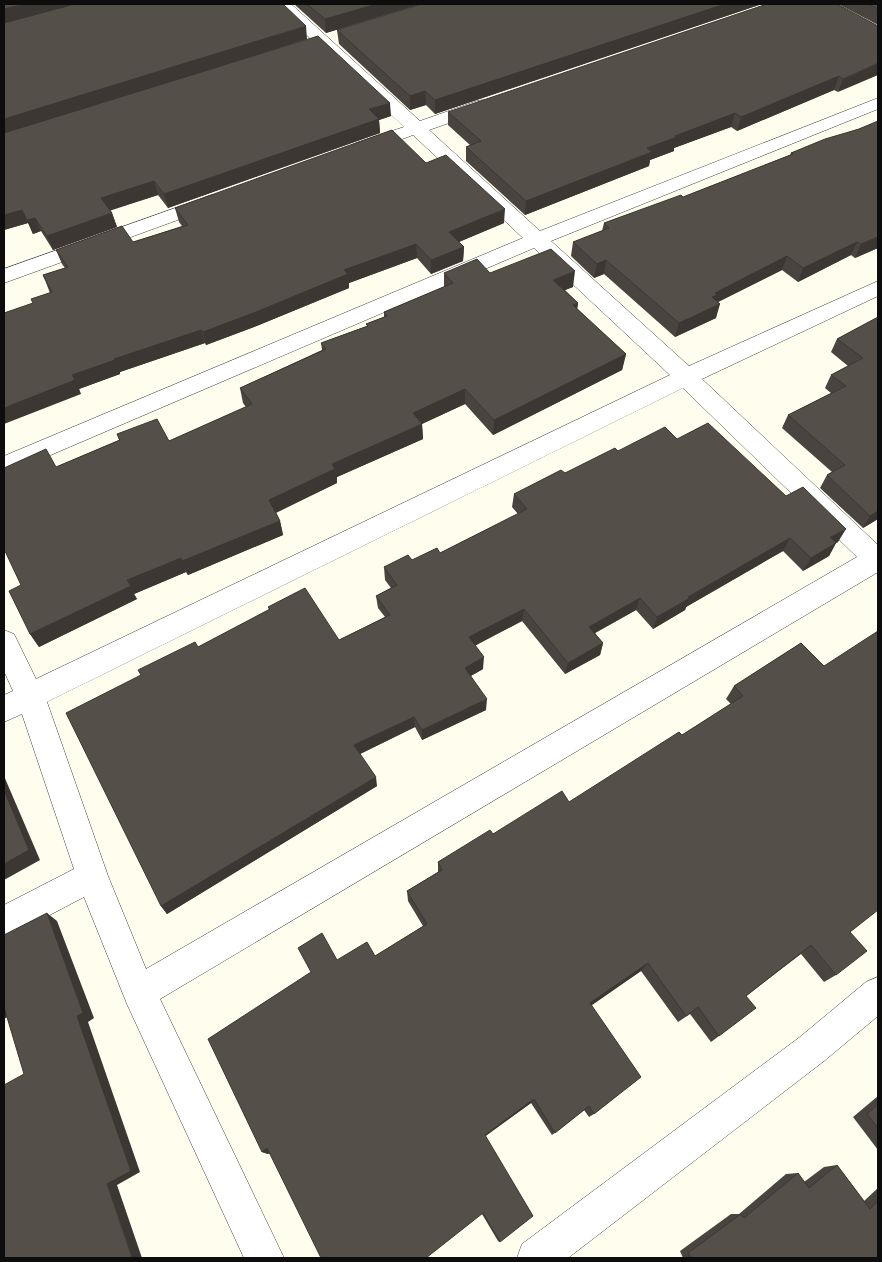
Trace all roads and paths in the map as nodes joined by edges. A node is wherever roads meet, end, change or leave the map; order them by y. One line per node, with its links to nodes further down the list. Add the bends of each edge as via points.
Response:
1 (282, 4): 4 (street)
2 (500, 99): 4 (street)
3 (878, 103): 7 (street)
4 (416, 128): 5 (street); 7 (street)
5 (350, 151)
6 (228, 195): 8 (street)
7 (536, 240): 10 (street); 11 (street)
8 (4, 276)
9 (878, 288): 10 (street)
10 (686, 377): 12 (street); 14 (street)
11 (4, 466)
12 (877, 559): 17 (street)
13 (4, 642): 14 (street)
14 (17, 703): 15 (street)
15 (92, 876): 16 (street); 17 (street)
16 (4, 923)
17 (139, 992): 19 (street)
18 (878, 994): 20 (street, via 812,1049)
19 (264, 1258)
20 (536, 1258)

